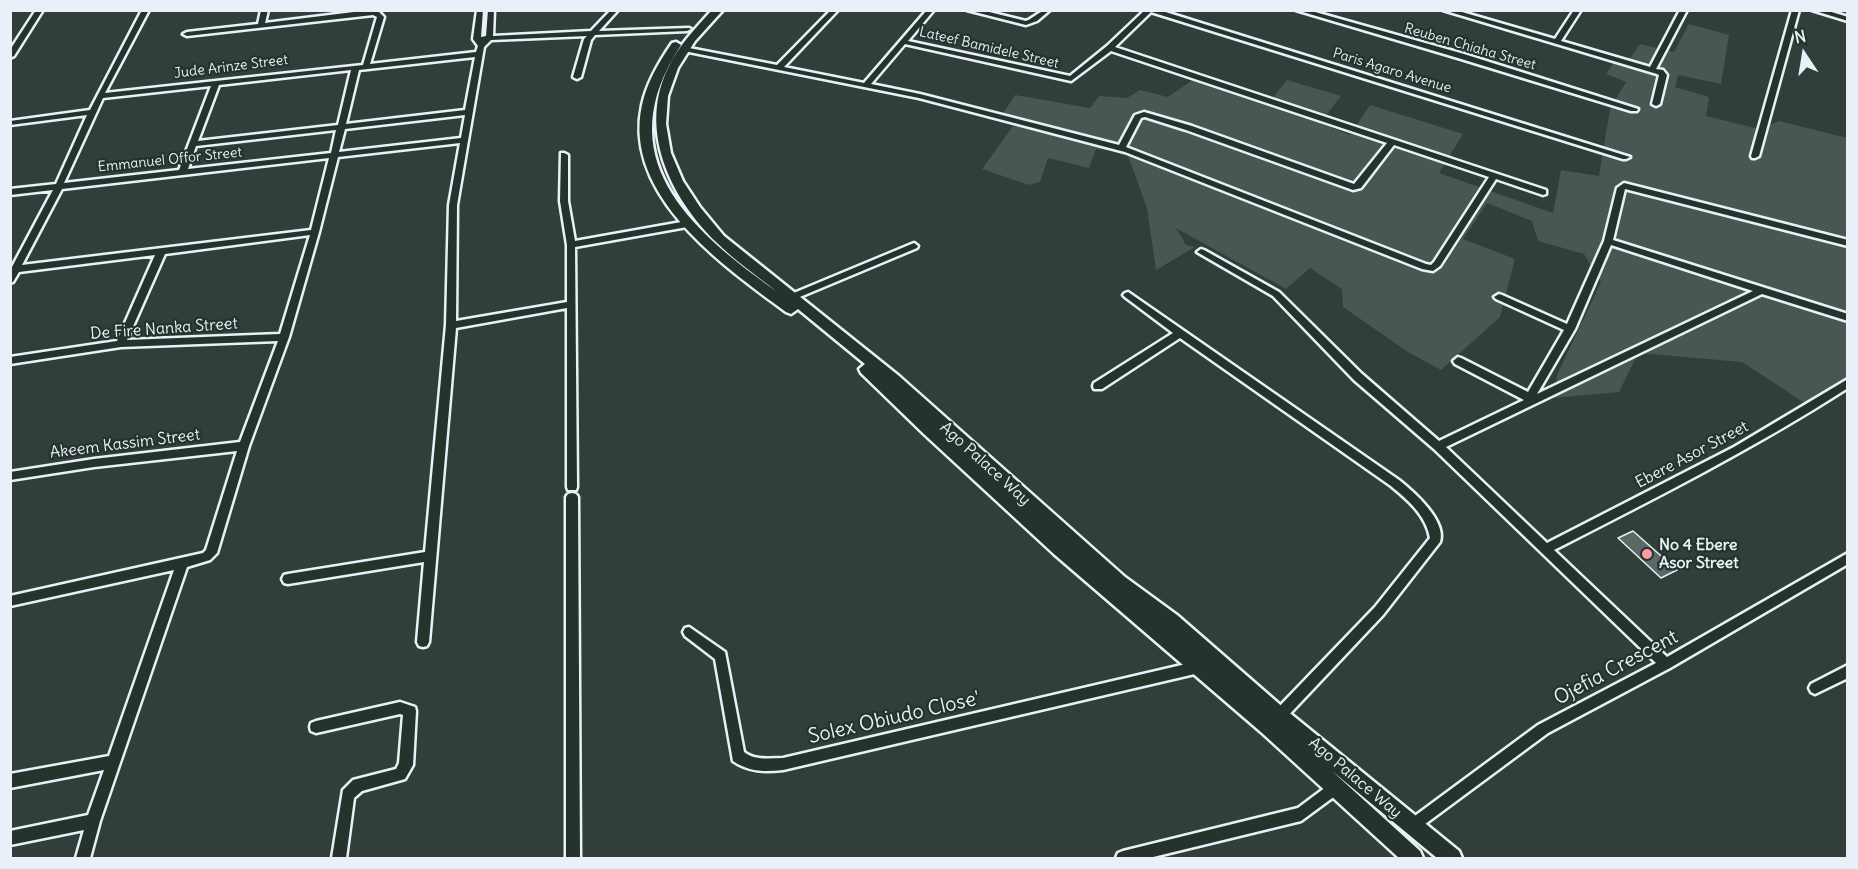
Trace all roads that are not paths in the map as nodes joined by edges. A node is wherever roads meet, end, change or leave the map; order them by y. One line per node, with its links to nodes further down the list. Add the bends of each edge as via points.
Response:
1 (40, 10): 31 (street)
2 (146, 10): 39 (street)
3 (265, 10): 22 (street)
4 (480, 10): 28 (street)
5 (491, 10): 28 (street)
6 (615, 10): 25 (street)
7 (706, 10): 23 (main road, Ago Palace Way)
8 (717, 10): 30 (main road, Ago Palace Way)
9 (835, 10): 34 (street)
10 (931, 10): 27 (street)
11 (970, 10): 12 (street, via 1032,22)
12 (1047, 10)
13 (1149, 10): 29 (street); 53 (street, Paris Agaro Avenue)
14 (1299, 10): 41 (street, Reuben Chiaha Street)
15 (1446, 10): 26 (street)
16 (1578, 10): 26 (street)
17 (1684, 10): 35 (street)
18 (1796, 10): 52 (street)
19 (1815, 10): 21 (street)
20 (373, 12): 22 (street); 32 (street, via 381,17)
21 (1848, 19)
22 (261, 25): 24 (street)
23 (685, 31): 25 (street, Jude Arinze Street); 59 (main road, Ago Palace Way, via 659,69 647,108 649,146 657,174)
24 (187, 34)
25 (590, 37): 28 (street, Jude Arinze Street); 36 (street)
26 (1557, 41): 35 (street)
27 (905, 42): 29 (street, Lateef Bamidele Street, via 1067,80 1075,78); 38 (street)
28 (482, 44): 32 (street, Jude Arinze Street); 43 (street)
29 (1110, 48): 47 (street)
30 (684, 49): 34 (street); 71 (main road, Ago Palace Way, via 672,69 660,115 663,146 673,177 689,204 720,239)
31 (10, 56)
32 (366, 66): 33 (street, Jude Arinze Street)
33 (356, 67): 37 (street, Jude Arinze Street); 45 (street)
34 (778, 68): 38 (street)
35 (1652, 69): 40 (street, via 1663,75)
36 (577, 77)
37 (216, 83): 39 (street, Jude Arinze Street); 48 (street)
38 (867, 84): 49 (street)
39 (100, 96): 42 (street)
40 (1656, 104)
41 (1634, 109)
42 (94, 112): 44 (street); 56 (street)
43 (470, 112): 45 (street); 46 (street)
44 (10, 123)
45 (340, 129): 48 (street); 50 (street)
46 (463, 140): 50 (street, Emmanuel Offor Street); 75 (street, via 453,205)
47 (1392, 142): 49 (street, via 1358,186 1353,187 1144,114 1138,117); 55 (street)
48 (193, 144): 54 (street)
49 (1121, 148): 55 (street, via 1433,268)
50 (333, 154): 54 (street, Emmanuel Offor Street); 60 (street)
51 (564, 155): 63 (street, via 564,201)
52 (1755, 156)
53 (1626, 157)
54 (182, 173): 56 (street, Emmanuel Offor Street)
55 (1494, 176): 58 (street)
56 (59, 186): 57 (street, Emmanuel Offor Street); 67 (street)
57 (10, 192)
58 (1543, 192)
59 (687, 224): 63 (street); 97 (main road, Ago Palace Way, via 708,245 867,370 1060,549)
60 (315, 232): 65 (street); 78 (street)
61 (1608, 241): 62 (street, via 1621,188 1628,185); 69 (street); 76 (street)
62 (1848, 243)
63 (571, 245): 73 (street)
64 (914, 246): 71 (street)
65 (161, 252): 67 (street); 79 (street)
66 (1201, 252): 86 (street, via 1276,294 1358,377)
67 (13, 270): 68 (street)
68 (10, 280)
69 (1760, 291): 74 (street); 84 (street)
70 (1128, 295): 77 (street)
71 (792, 297): 100 (main road, Ago Palace Way, via 894,380 1094,561 1171,620)
72 (1498, 297): 76 (street)
73 (572, 304): 75 (street); 111 (street)
74 (1848, 318)
75 (451, 325): 89 (street)
76 (1570, 328): 84 (street)
77 (1180, 333): 83 (street); 100 (street, via 1395,483 1436,529 1436,539 1404,581)
78 (284, 337): 79 (street, De Fire Nanka Street); 85 (street)
79 (121, 344): 80 (street, De Fire Nanka Street)
80 (10, 361)
81 (1458, 361): 84 (street)
82 (1848, 383): 88 (street, Ebere Asor Street, via 1697,472)
83 (1098, 386)
84 (1529, 399): 86 (street)
85 (244, 446): 87 (street, Akeem Kassim Street); 91 (street, via 213,549 206,557)
86 (1438, 446): 88 (street)
87 (10, 476)
88 (1547, 548): 96 (street)
89 (430, 556): 92 (street); 95 (street)
90 (1848, 558): 96 (street, Ojefia Crescent)
91 (182, 563): 93 (street); 102 (street)
92 (288, 579)
93 (10, 601)
94 (689, 632): 97 (street, Solex Obiudo Close', via 721,656 738,756 747,764 759,765 783,764)
95 (423, 642)
96 (1666, 664): 106 (street, Ojefia Crescent, via 1543,729)
97 (1199, 667): 104 (main road, Ago Palace Way)
98 (1848, 671): 99 (street)
99 (1815, 688)
100 (1280, 716): 106 (main road, Ago Palace Way)
101 (316, 727): 110 (street, via 400,708 410,711 406,765 400,774 358,785 348,795)
102 (113, 762): 103 (street); 105 (street)
103 (10, 781)
104 (1334, 788): 108 (street, via 1301,814); 113 (main road, Ago Palace Way)
105 (93, 821): 107 (street); 109 (street)
106 (1413, 826): 114 (main road, Ago Palace Way)
107 (10, 838)
108 (1150, 855): 112 (street)
109 (83, 858)
110 (339, 858)
111 (573, 858)
112 (1123, 858)
113 (1413, 858)
114 (1452, 858)

